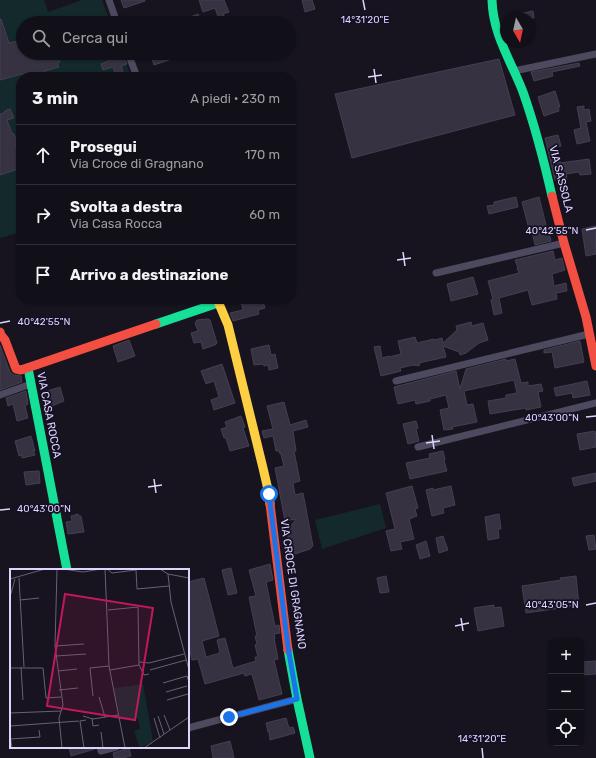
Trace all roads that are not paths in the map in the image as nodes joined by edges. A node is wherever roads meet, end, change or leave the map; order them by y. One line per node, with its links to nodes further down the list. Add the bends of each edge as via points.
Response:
1 (109, 0): 3 (street)
2 (492, 0): 6 (street, VIA SASSOLA, via 495,22)
3 (115, 16)
4 (596, 54): 6 (street)
5 (131, 60): 7 (street)
6 (514, 71): 8 (street, VIA SASSOLA, via 532,116)
7 (135, 72)
8 (564, 243): 9 (street); 13 (street, VIA SASSOLA)
9 (436, 273)
10 (209, 304): 15 (street, VIA CASA ROCCA)
11 (219, 304): 22 (street, VIA CROCE DI GRAGNANO, via 228,325 269,494)
12 (0, 332): 15 (street, via 16,369)
13 (589, 334): 14 (street, VIA SASSOLA); 16 (street)
14 (596, 366)
15 (28, 368): 17 (street, VIA CASA ROCCA)
16 (396, 381)
17 (31, 384): 18 (street); 21 (street, VIA CASA ROCCA)
18 (0, 395)
19 (596, 403): 20 (street)
20 (418, 447)
21 (67, 569)
22 (297, 699): 23 (street); 26 (street, VIA CROCE DI GRAGNANO)
23 (189, 728)
24 (100, 748): 25 (street, via 101,751)
25 (112, 748)
26 (310, 758)

